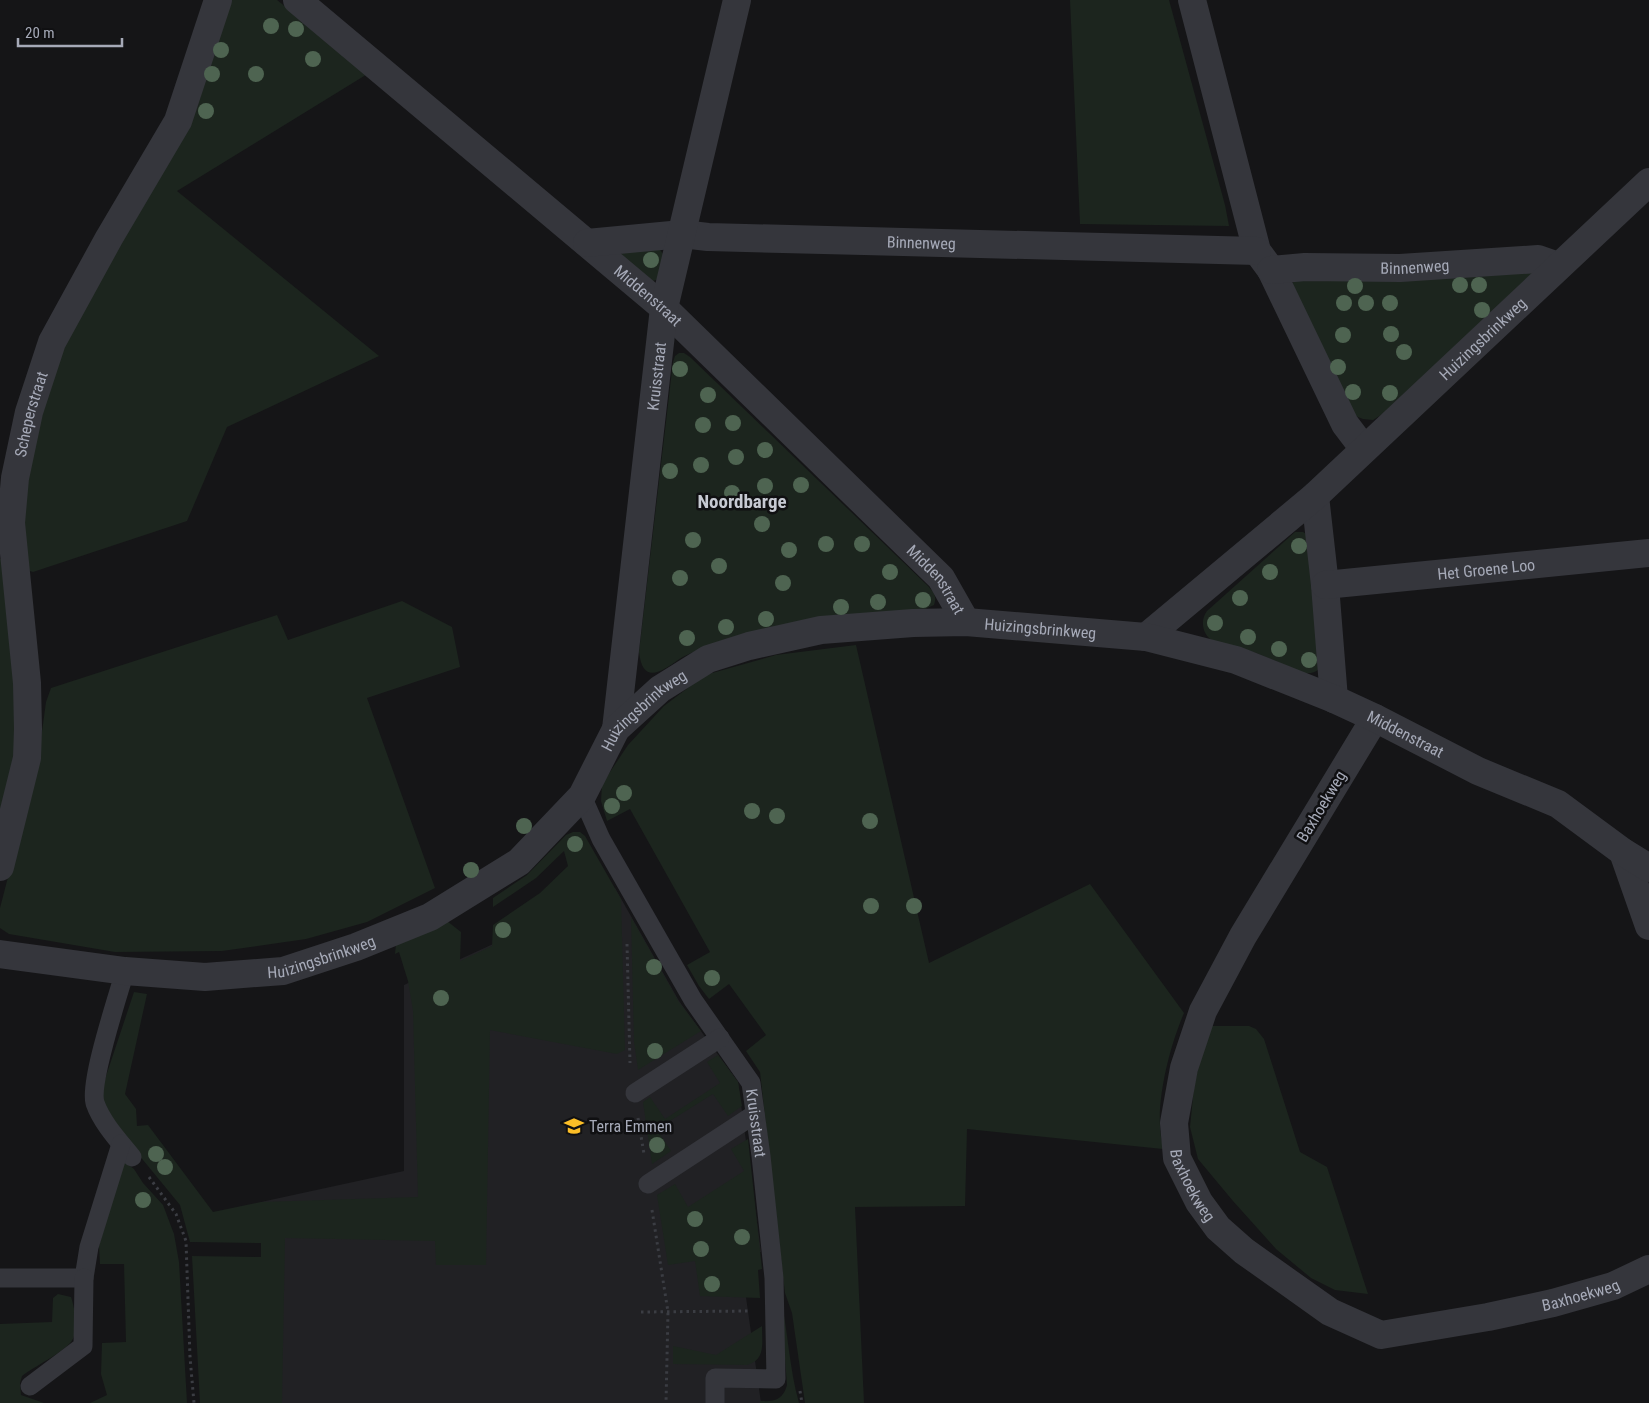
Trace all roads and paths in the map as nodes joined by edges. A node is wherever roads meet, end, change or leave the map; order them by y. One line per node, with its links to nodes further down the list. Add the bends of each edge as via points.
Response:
1 (218, 0): 22 (street, Scheperstraat, via 178,121 52,342 29,412 15,478 11,523 27,683 27,758)
2 (297, 0): 7 (street, Middenstraat)
3 (737, 0): 6 (street, Kruisstraat)
4 (1192, 0): 8 (street)
5 (1649, 182): 9 (street, Huizingsbrinkweg)
6 (682, 234): 7 (street, Binnenweg); 8 (street, Binnenweg); 10 (street, Kruisstraat)
7 (587, 243): 10 (street, Middenstraat)
8 (1264, 261): 9 (street, Binnenweg, via 1305,267 1400,268 1538,259); 11 (street, via 1345,424)
9 (1558, 266): 11 (street, Huizingsbrinkweg)
10 (664, 308): 15 (street, Middenstraat, via 940,578); 19 (street, Kruisstraat)
11 (1364, 449): 12 (street, Huizingsbrinkweg)
12 (1315, 496): 14 (street); 16 (street, Huizingsbrinkweg)
13 (1649, 553): 14 (street, Het Groene Loo)
14 (1325, 585): 17 (street)
15 (966, 622): 16 (street, Huizingsbrinkweg); 19 (street, Huizingsbrinkweg, via 821,630 749,646 708,659 660,689)
16 (1146, 637): 17 (street, Middenstraat, via 1236,660)
17 (1334, 698): 18 (street, Middenstraat)
18 (1375, 718): 21 (street, Middenstraat, via 1478,771 1558,804); 33 (street, Baxhoekweg, via 1242,936 1202,1012 1184,1068 1174,1122 1177,1158 1181,1167 1199,1202 1218,1228 1244,1251 1330,1312 1381,1335 1553,1303 1613,1286)
19 (616, 729): 20 (street, Huizingsbrinkweg)
20 (582, 796): 27 (street, Huizingsbrinkweg, via 519,862 430,917 356,947 283,971 205,977); 28 (lane, Kruisstraat, via 601,838 693,1000)
21 (1623, 852): 23 (street, Middenstraat); 24 (street)
22 (0, 867)
23 (1649, 868)
24 (1649, 926)
25 (627, 941): 29 (path, via 630,1064)
26 (0, 954): 27 (street, Huizingsbrinkweg)
27 (125, 971): 31 (lane, via 97,1070 95,1102 108,1127)
28 (720, 1038): 29 (lane); 30 (lane, Kruisstraat, via 751,1083)
29 (635, 1093): 32 (path)
30 (755, 1114): 32 (lane); 36 (lane, Kruisstraat, via 774,1278)
31 (127, 1151): 35 (lane, via 90,1247); 40 (path, via 176,1214 186,1241)
32 (648, 1184): 38 (path)
33 (1649, 1269)
34 (0, 1278): 35 (lane)
35 (84, 1278): 39 (lane, via 83,1346)
36 (774, 1311): 38 (path); 42 (lane, Kruisstraat, via 776,1379 715,1378)
37 (641, 1312): 38 (path)
38 (668, 1312): 41 (path)
39 (30, 1386)
40 (194, 1403)
41 (666, 1403)
42 (715, 1403)

